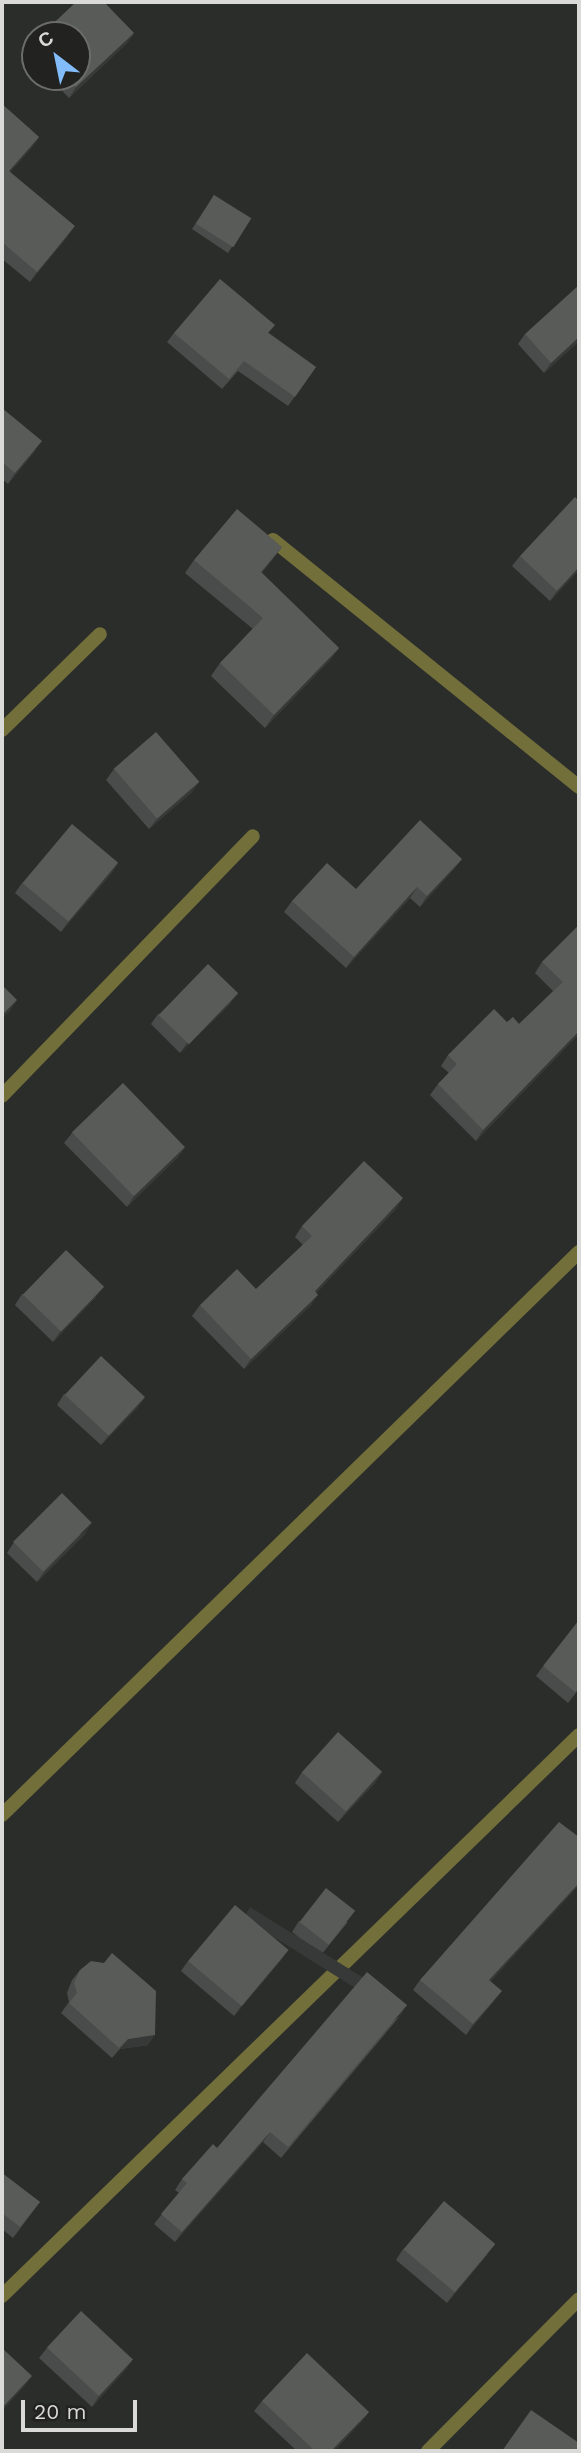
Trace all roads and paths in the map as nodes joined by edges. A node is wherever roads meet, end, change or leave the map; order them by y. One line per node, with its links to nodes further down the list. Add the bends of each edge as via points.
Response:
1 (272, 540): 4 (street)
2 (100, 634): 3 (street)
3 (2, 730)
4 (579, 787)
5 (253, 836): 6 (street)
6 (2, 1096)
7 (579, 1252): 9 (street)
8 (579, 1735): 10 (street)
9 (2, 1815)
10 (2, 2296)
11 (579, 2299): 12 (street)
12 (428, 2451)

